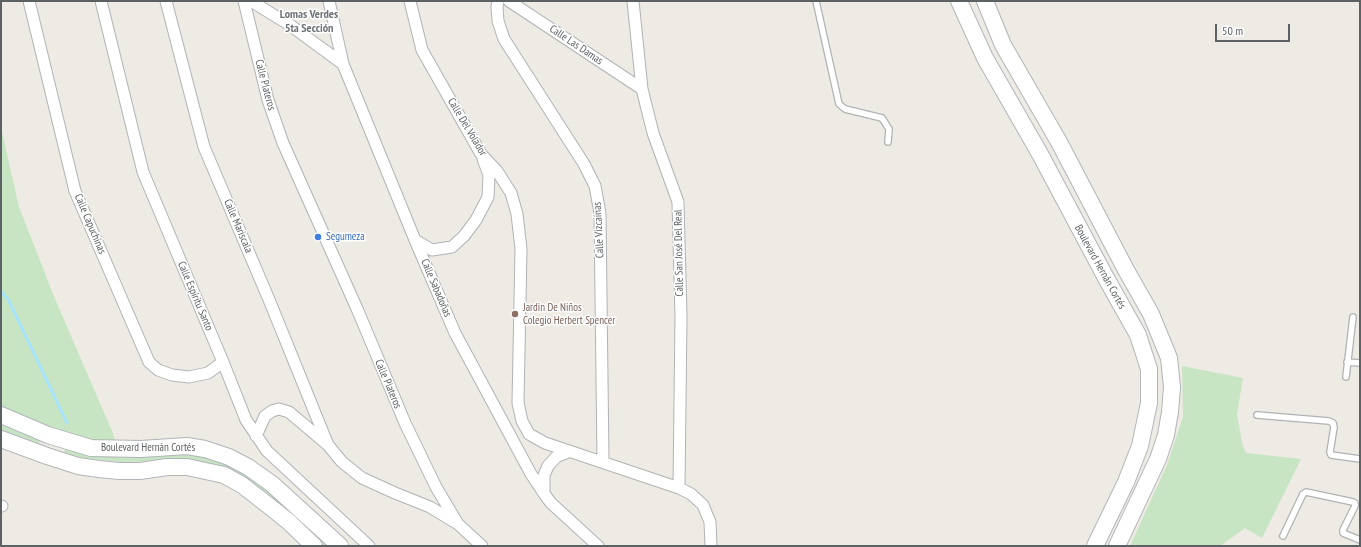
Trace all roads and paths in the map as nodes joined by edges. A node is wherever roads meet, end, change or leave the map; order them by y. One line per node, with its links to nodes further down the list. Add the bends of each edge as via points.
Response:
1 (29, 1): 24 (street, Calle Capuchinas, via 75,191 149,362 158,370 189,378 208,373)
2 (101, 1): 24 (street, Calle Espíritu Santo, via 143,172)
3 (166, 1): 34 (street, Calle Mariscala, via 204,147)
4 (244, 1): 42 (street, Calle Plateros, via 268,100 283,143 405,423 436,487)
5 (252, 1): 14 (street)
6 (329, 1): 14 (street, Calle Sabadoñas)
7 (410, 1): 20 (street, Calle Del Volador, via 422,50)
8 (498, 1): 39 (street, Calle Vizcaínas, via 498,20 504,39 584,164 594,186 600,212)
9 (509, 1): 15 (street, Calle Las Damas)
10 (633, 1): 15 (street, Calle San José Del Real)
11 (816, 1): 18 (lane, via 839,104 845,109 882,118 889,129)
12 (959, 1): 17 (main road, Boulevard Hernán Cortés, via 985,58)
13 (985, 1): 16 (main road, Boulevard Hernán Cortés, via 1004,45)
14 (343, 64): 22 (street, Calle Sabadoñas)
15 (642, 89): 40 (street, Calle San José Del Real, via 653,133 678,202 681,316)
16 (1046, 120): 17 (main road); 19 (main road, Boulevard Hernán Cortés)
17 (1027, 132): 21 (main road, Boulevard Hernán Cortés)
18 (888, 142)
19 (1059, 142): 21 (main road); 52 (main road, Boulevard Hernán Cortés, via 1151,314 1169,358 1172,387 1166,435 1158,459)
20 (482, 154): 22 (street, via 489,175 488,197 464,236 452,247 432,250); 35 (street, Calle Del Volador, via 511,193 517,214 521,249 518,403 522,421 529,434)
21 (1040, 154): 51 (main road, Boulevard Hernán Cortés, via 1138,335 1149,369 1149,403 1140,446 1126,482)
22 (415, 240): 41 (street, Calle Sabadoñas, via 456,333 531,474)
23 (1353, 317): 25 (lane)
24 (223, 362): 31 (street, Calle Espíritu Santo, via 246,420)
25 (1347, 362): 26 (lane); 27 (lane)
26 (1360, 363)
27 (1346, 377)
28 (1256, 414): 37 (lane, via 1329,421 1334,427 1331,455)
29 (1, 415): 30 (main road, Boulevard Hernán Cortés)
30 (48, 435): 33 (main road, Boulevard Hernán Cortés); 36 (main road)
31 (256, 436): 34 (street, via 265,416 279,409 289,412); 47 (street, Calle Espíritu Santo, via 267,451)
32 (1, 439): 36 (main road, Boulevard Hernán Cortés)
33 (66, 441): 38 (main road); 46 (main road, Boulevard Hernán Cortés, via 91,448 141,450 188,446 229,457 272,484)
34 (328, 444): 42 (street, via 342,462 362,478 430,507)
35 (568, 452): 39 (street, Calle Del Volador); 41 (street, via 556,457 548,466 544,475)
36 (41, 454): 38 (main road, Boulevard Hernán Cortés)
37 (1360, 459)
38 (59, 460): 45 (main road, Boulevard Hernán Cortés, via 78,466 119,471 187,467 224,475 269,506)
39 (603, 461): 40 (street)
40 (679, 488): 50 (street, via 691,494 703,505 710,522)
41 (545, 495): 49 (street, Calle Sabadoñas)
42 (458, 524): 48 (street)
43 (1283, 536): 44 (lane, via 1306,492 1355,503 1343,533)
44 (1360, 540)
45 (314, 546)
46 (340, 546)
47 (369, 546)
48 (482, 546)
49 (598, 546)
50 (711, 546)
51 (1095, 546)
52 (1117, 546)

